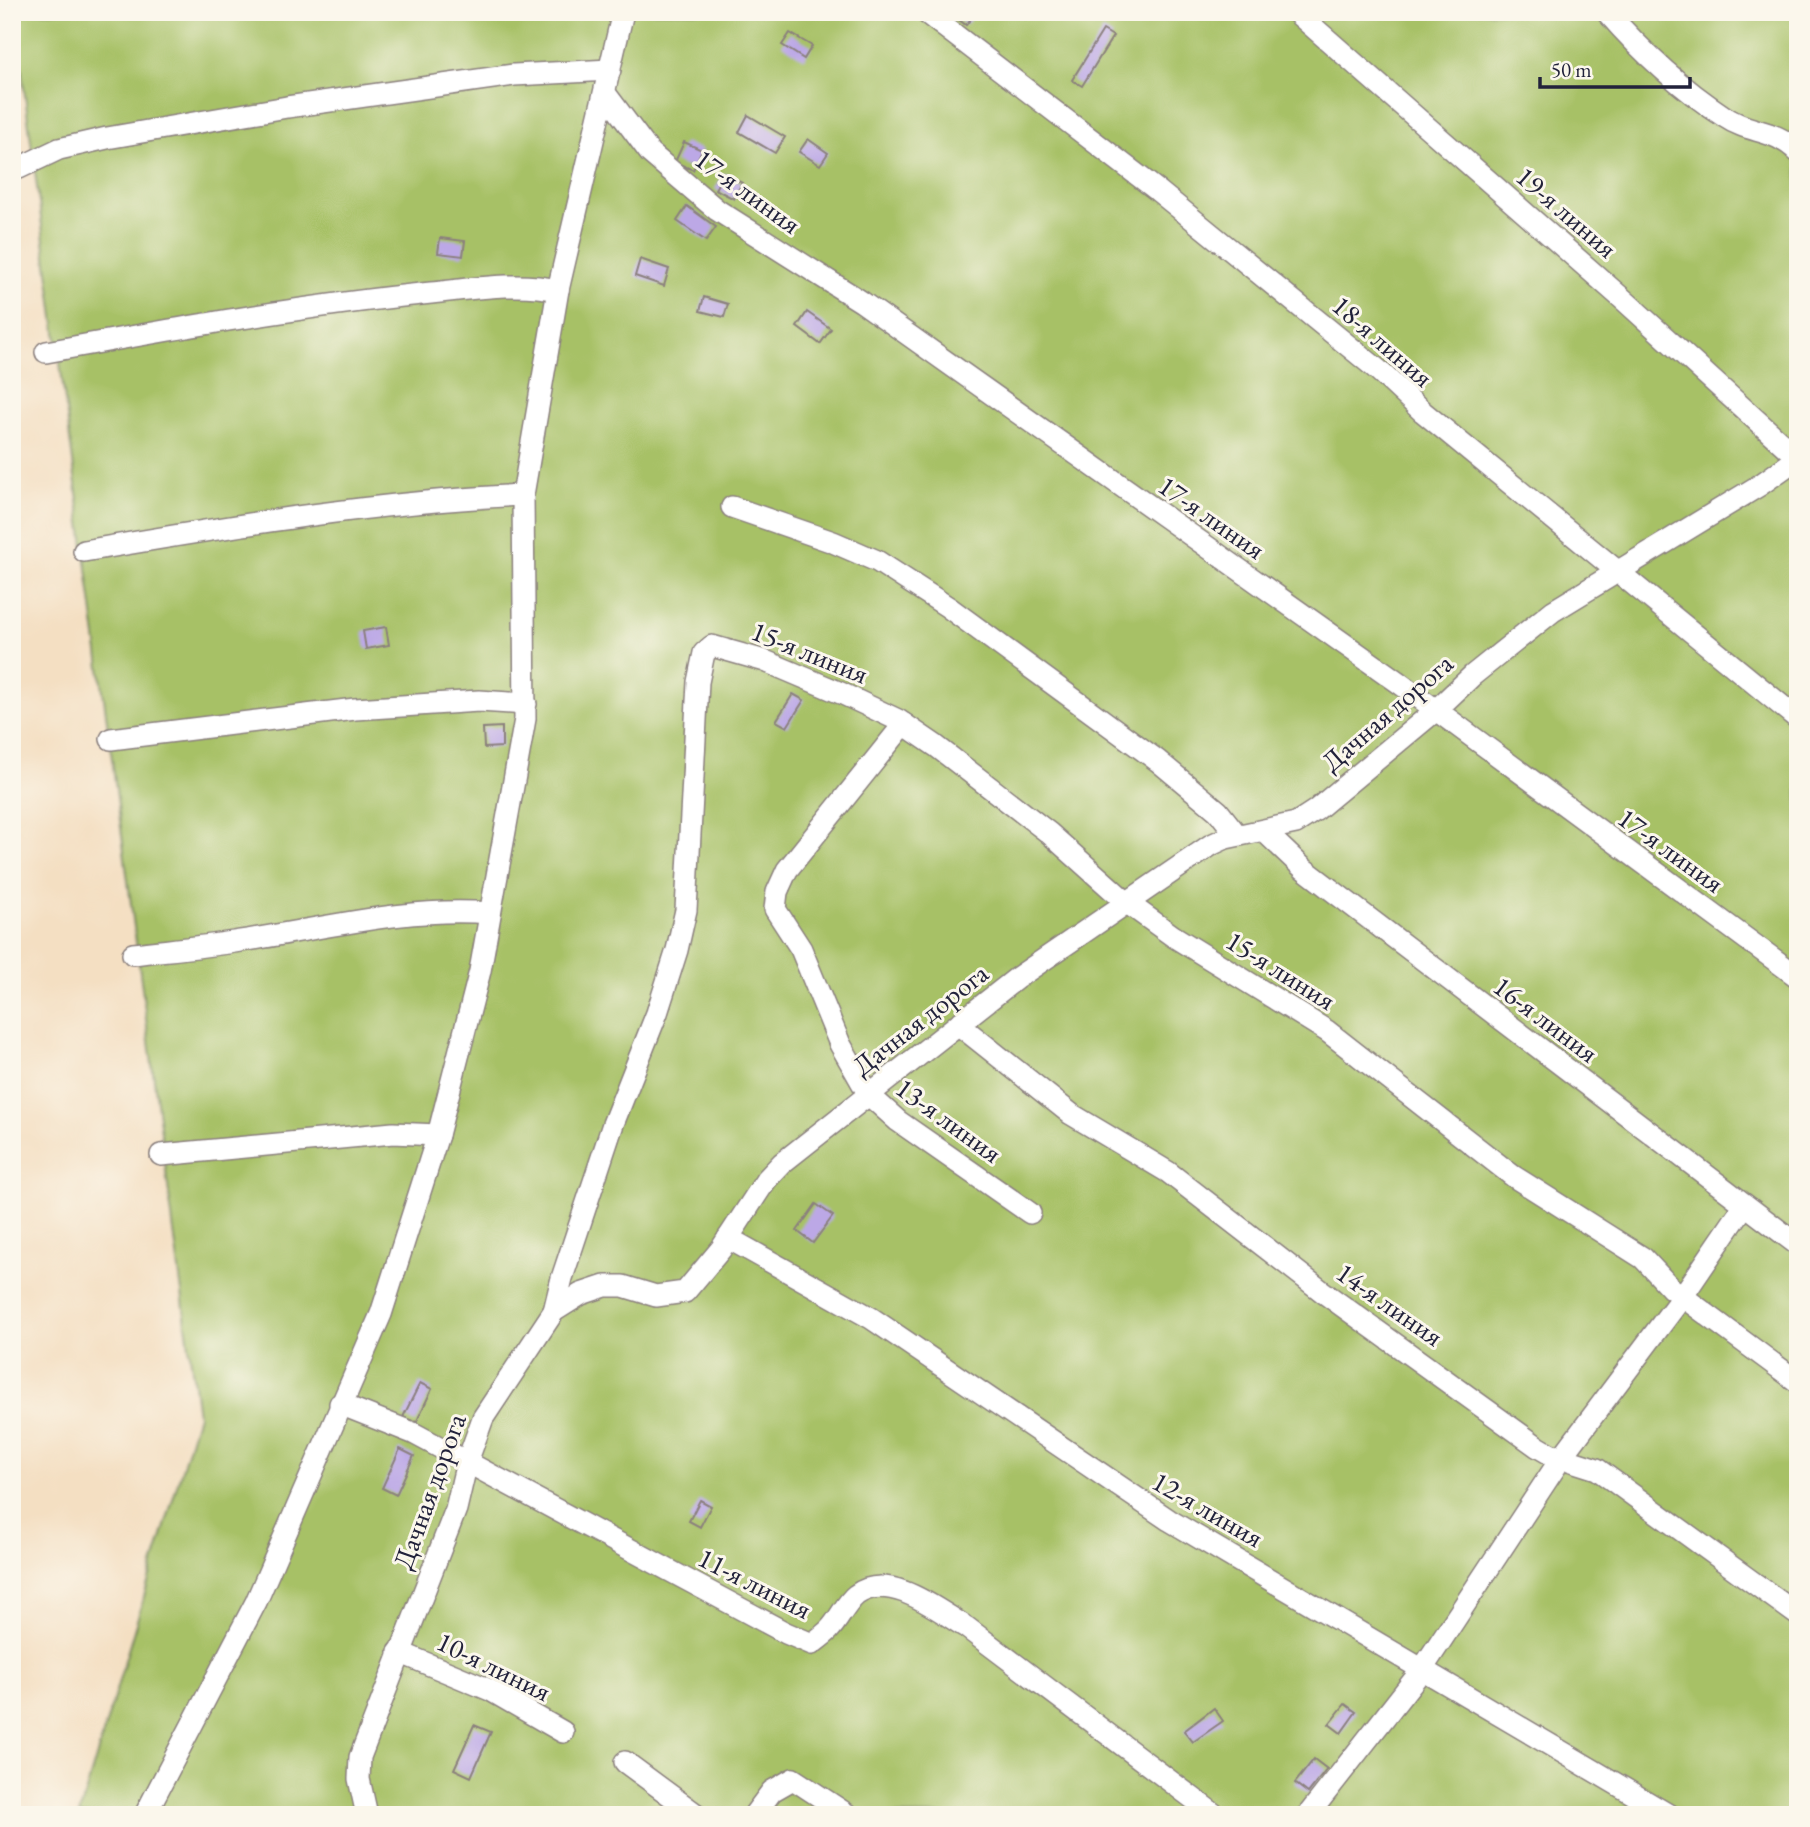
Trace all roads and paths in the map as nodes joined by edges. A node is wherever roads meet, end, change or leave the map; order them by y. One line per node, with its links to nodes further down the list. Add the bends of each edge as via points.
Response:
1 (622, 12): 5 (street)
2 (925, 12): 15 (street, 18-я линия, via 1157,190)
3 (1296, 12): 11 (street, 19-я линия)
4 (1607, 12): 7 (street, via 1637,47 1727,118 1773,133)
5 (610, 70): 6 (street); 8 (street, via 514,75 274,110 58,149)
6 (605, 93): 9 (street); 17 (street, 17-я линия, via 650,153 717,210 928,349)
7 (1798, 152)
8 (19, 168)
9 (558, 289): 10 (street, via 509,286 387,298 198,324); 12 (street)
10 (46, 352)
11 (1798, 458): 15 (street, Дачная дорога)
12 (523, 495): 14 (street, via 292,518); 16 (street)
13 (732, 507): 22 (street, via 877,561 948,607 1158,761 1218,811)
14 (84, 551)
15 (1617, 572): 17 (street, Дачная дорога, via 1553,611); 18 (street, 18-я линия)
16 (526, 704): 20 (street, via 479,701 367,708); 24 (street)
17 (1435, 711): 21 (street, Дачная дорога, via 1316,810 1296,823); 26 (street, 17-я линия)
18 (1798, 719)
19 (904, 724): 23 (street, 15-я линия, via 1049,833); 28 (street, 13-я линия, via 787,870 775,909 801,949 840,1044); 36 (street, 15-я линия, via 765,661 712,646 704,653 698,682 686,910 677,950 613,1124)
20 (111, 739)
21 (1264, 831): 22 (street, Дачная дорога); 31 (street, 16-я линия, via 1304,869)
22 (1237, 835): 23 (street, Дачная дорога, via 1211,845)
23 (1126, 902): 27 (street, Дачная дорога); 35 (street, 15-я линия, via 1327,1031 1513,1176 1643,1258)
24 (490, 914): 25 (street, via 399,916); 29 (street)
25 (133, 954)
26 (1798, 977)
27 (958, 1024): 28 (street, Дачная дорога); 39 (street, 14-я линия, via 1072,1114 1168,1172 1323,1292 1538,1447)
28 (869, 1095): 32 (street, 13-я линия, via 898,1121); 33 (street, Дачная дорога, via 782,1163)
29 (438, 1135): 30 (street, via 393,1133); 38 (street, via 381,1314)
30 (161, 1155)
31 (1744, 1206): 34 (street, 16-я линия); 35 (street)
32 (1030, 1213)
33 (728, 1238): 36 (street, Дачная дорога, via 685,1292 656,1296 605,1286 580,1294); 43 (street, 12-я линия, via 871,1318 1102,1478)
34 (1798, 1245)
35 (1682, 1297): 37 (street, 15-я линия); 39 (street)
36 (554, 1311): 40 (street, Дачная дорога, via 483,1418)
37 (1798, 1382)
38 (340, 1404): 40 (street, 11-я линия, via 413,1433); 46 (street, via 256,1602)
39 (1562, 1457): 41 (street, 14-я линия, via 1597,1469); 43 (street)
40 (467, 1462): 42 (street, Дачная дорога, via 456,1509); 51 (street, 11-я линия, via 812,1644 830,1630 856,1596 869,1589 885,1588 922,1600 966,1627)
41 (1798, 1615)
42 (399, 1653): 44 (street, 10-я линия, via 490,1690); 47 (street, Дачная дорога, via 360,1757 359,1779)
43 (1421, 1671): 52 (street); 53 (street, 12-я линия)
44 (563, 1732)
45 (625, 1762): 48 (street)
46 (145, 1815)
47 (368, 1815)
48 (697, 1815)
49 (754, 1815): 50 (street, via 772,1791 793,1779)
50 (848, 1815)
51 (1215, 1815)
52 (1308, 1815)
53 (1669, 1815)

